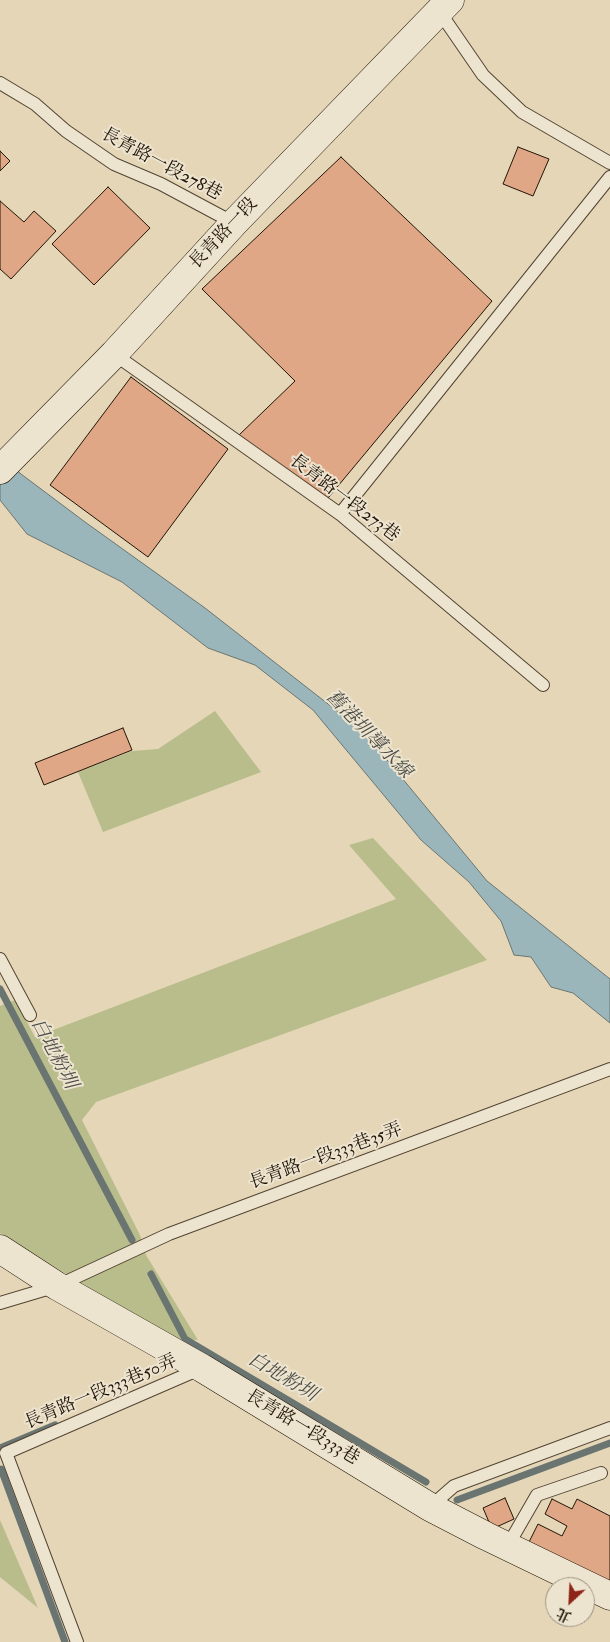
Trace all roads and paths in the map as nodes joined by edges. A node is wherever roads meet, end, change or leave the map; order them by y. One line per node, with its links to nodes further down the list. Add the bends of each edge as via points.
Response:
1 (444, 6): 3 (lane, via 483,76 522,112); 5 (street, 長青路一段)
2 (0, 83): 5 (lane, 長青路一段278巷, via 35,104 66,131 114,164 161,184)
3 (610, 163)
4 (610, 177): 8 (lane)
5 (234, 223): 6 (street, 長青路一段)
6 (114, 354): 7 (street, 長青路一段); 8 (lane, 長青路一段273巷)
7 (0, 470)
8 (340, 514): 9 (lane, 長青路一段273巷)
9 (543, 685)
10 (0, 959): 11 (lane)
11 (30, 1015)
12 (610, 1069): 14 (lane, 長青路一段333巷35弄, via 169,1234)
13 (0, 1249): 14 (street, 長青路一段333巷)
14 (57, 1286): 15 (lane, 長青路一段333巷35弄); 16 (street, 長青路一段333巷)
15 (0, 1303)
16 (202, 1368): 18 (lane, 長青路一段333巷50弄); 20 (street, 長青路一段333巷)
17 (610, 1428): 20 (lane, via 454,1486)
18 (3, 1454): 23 (lane, 長青路一段333巷50弄)
19 (601, 1473): 21 (lane, via 537,1495)
20 (430, 1507): 21 (street, 長青路一段333巷)
21 (507, 1547): 22 (street, 長青路一段333巷)
22 (610, 1596)
23 (77, 1642)

